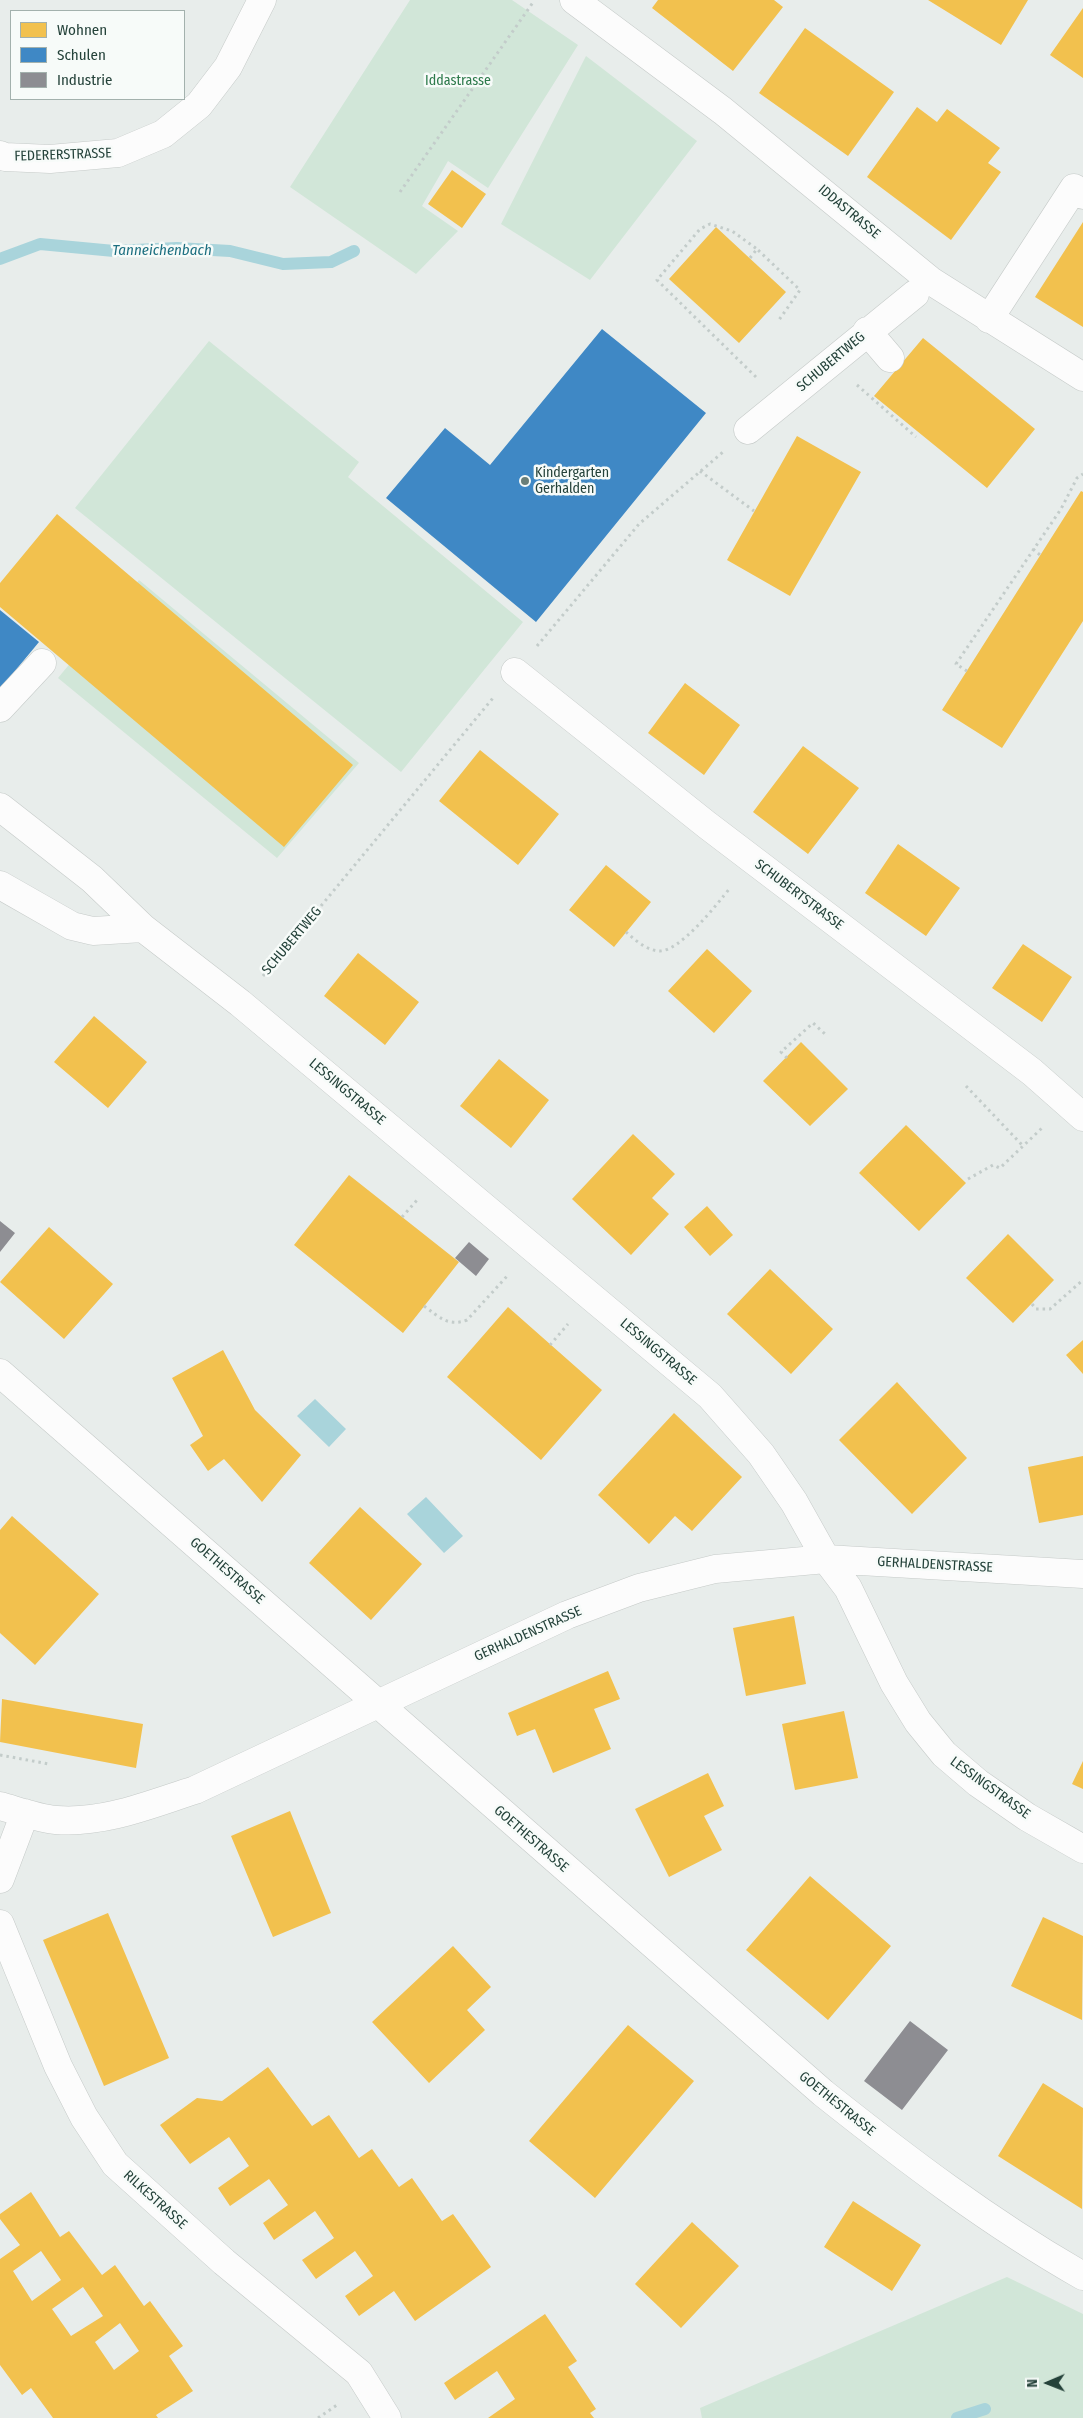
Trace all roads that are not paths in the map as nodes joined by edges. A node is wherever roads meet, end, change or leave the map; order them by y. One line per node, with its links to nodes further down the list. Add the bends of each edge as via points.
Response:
1 (262, 0): 3 (street, FEDERERSTRASSE, via 228,67 199,105 163,134 118,153 50,159)
2 (574, 0): 6 (street, IDDASTRASSE, via 723,111 931,281)
3 (0, 155)
4 (1083, 195): 6 (street, via 1074,188)
5 (914, 294): 7 (street, SCHUBERTWEG)
6 (989, 319): 9 (street, IDDASTRASSE)
7 (867, 332): 8 (street); 10 (street, SCHUBERTWEG)
8 (890, 358)
9 (1083, 378)
10 (748, 430)
11 (42, 663): 13 (street)
12 (515, 672): 17 (street, SCHUBERTSTRASSE, via 753,860 1032,1072)
13 (0, 708)
14 (0, 807): 16 (street, LESSINGSTRASSE, via 92,879)
15 (0, 885): 16 (street, via 72,926 93,931)
16 (144, 928): 19 (street, LESSINGSTRASSE, via 253,1014 710,1396 761,1454 794,1502)
17 (1075, 1110)
18 (0, 1373): 21 (street, GOETHESTRASSE)
19 (826, 1559): 20 (street, GERHALDENSTRASSE); 21 (street, GERHALDENSTRASSE, via 715,1570 639,1588 567,1615); 23 (street, LESSINGSTRASSE, via 848,1588 894,1683 918,1722 944,1754 978,1782)
20 (1083, 1574)
21 (378, 1704): 22 (street, GERHALDENSTRASSE, via 195,1790 138,1809 99,1817 56,1820); 26 (street, GOETHESTRASSE, via 822,2093 920,2170 1027,2244)
22 (13, 1809): 24 (street)
23 (1083, 1849)
24 (0, 1879)
25 (0, 1924): 27 (street, RILKESTRASSE, via 58,2066 84,2117 115,2164 224,2262 358,2373)
26 (1083, 2276)
27 (387, 2418)

